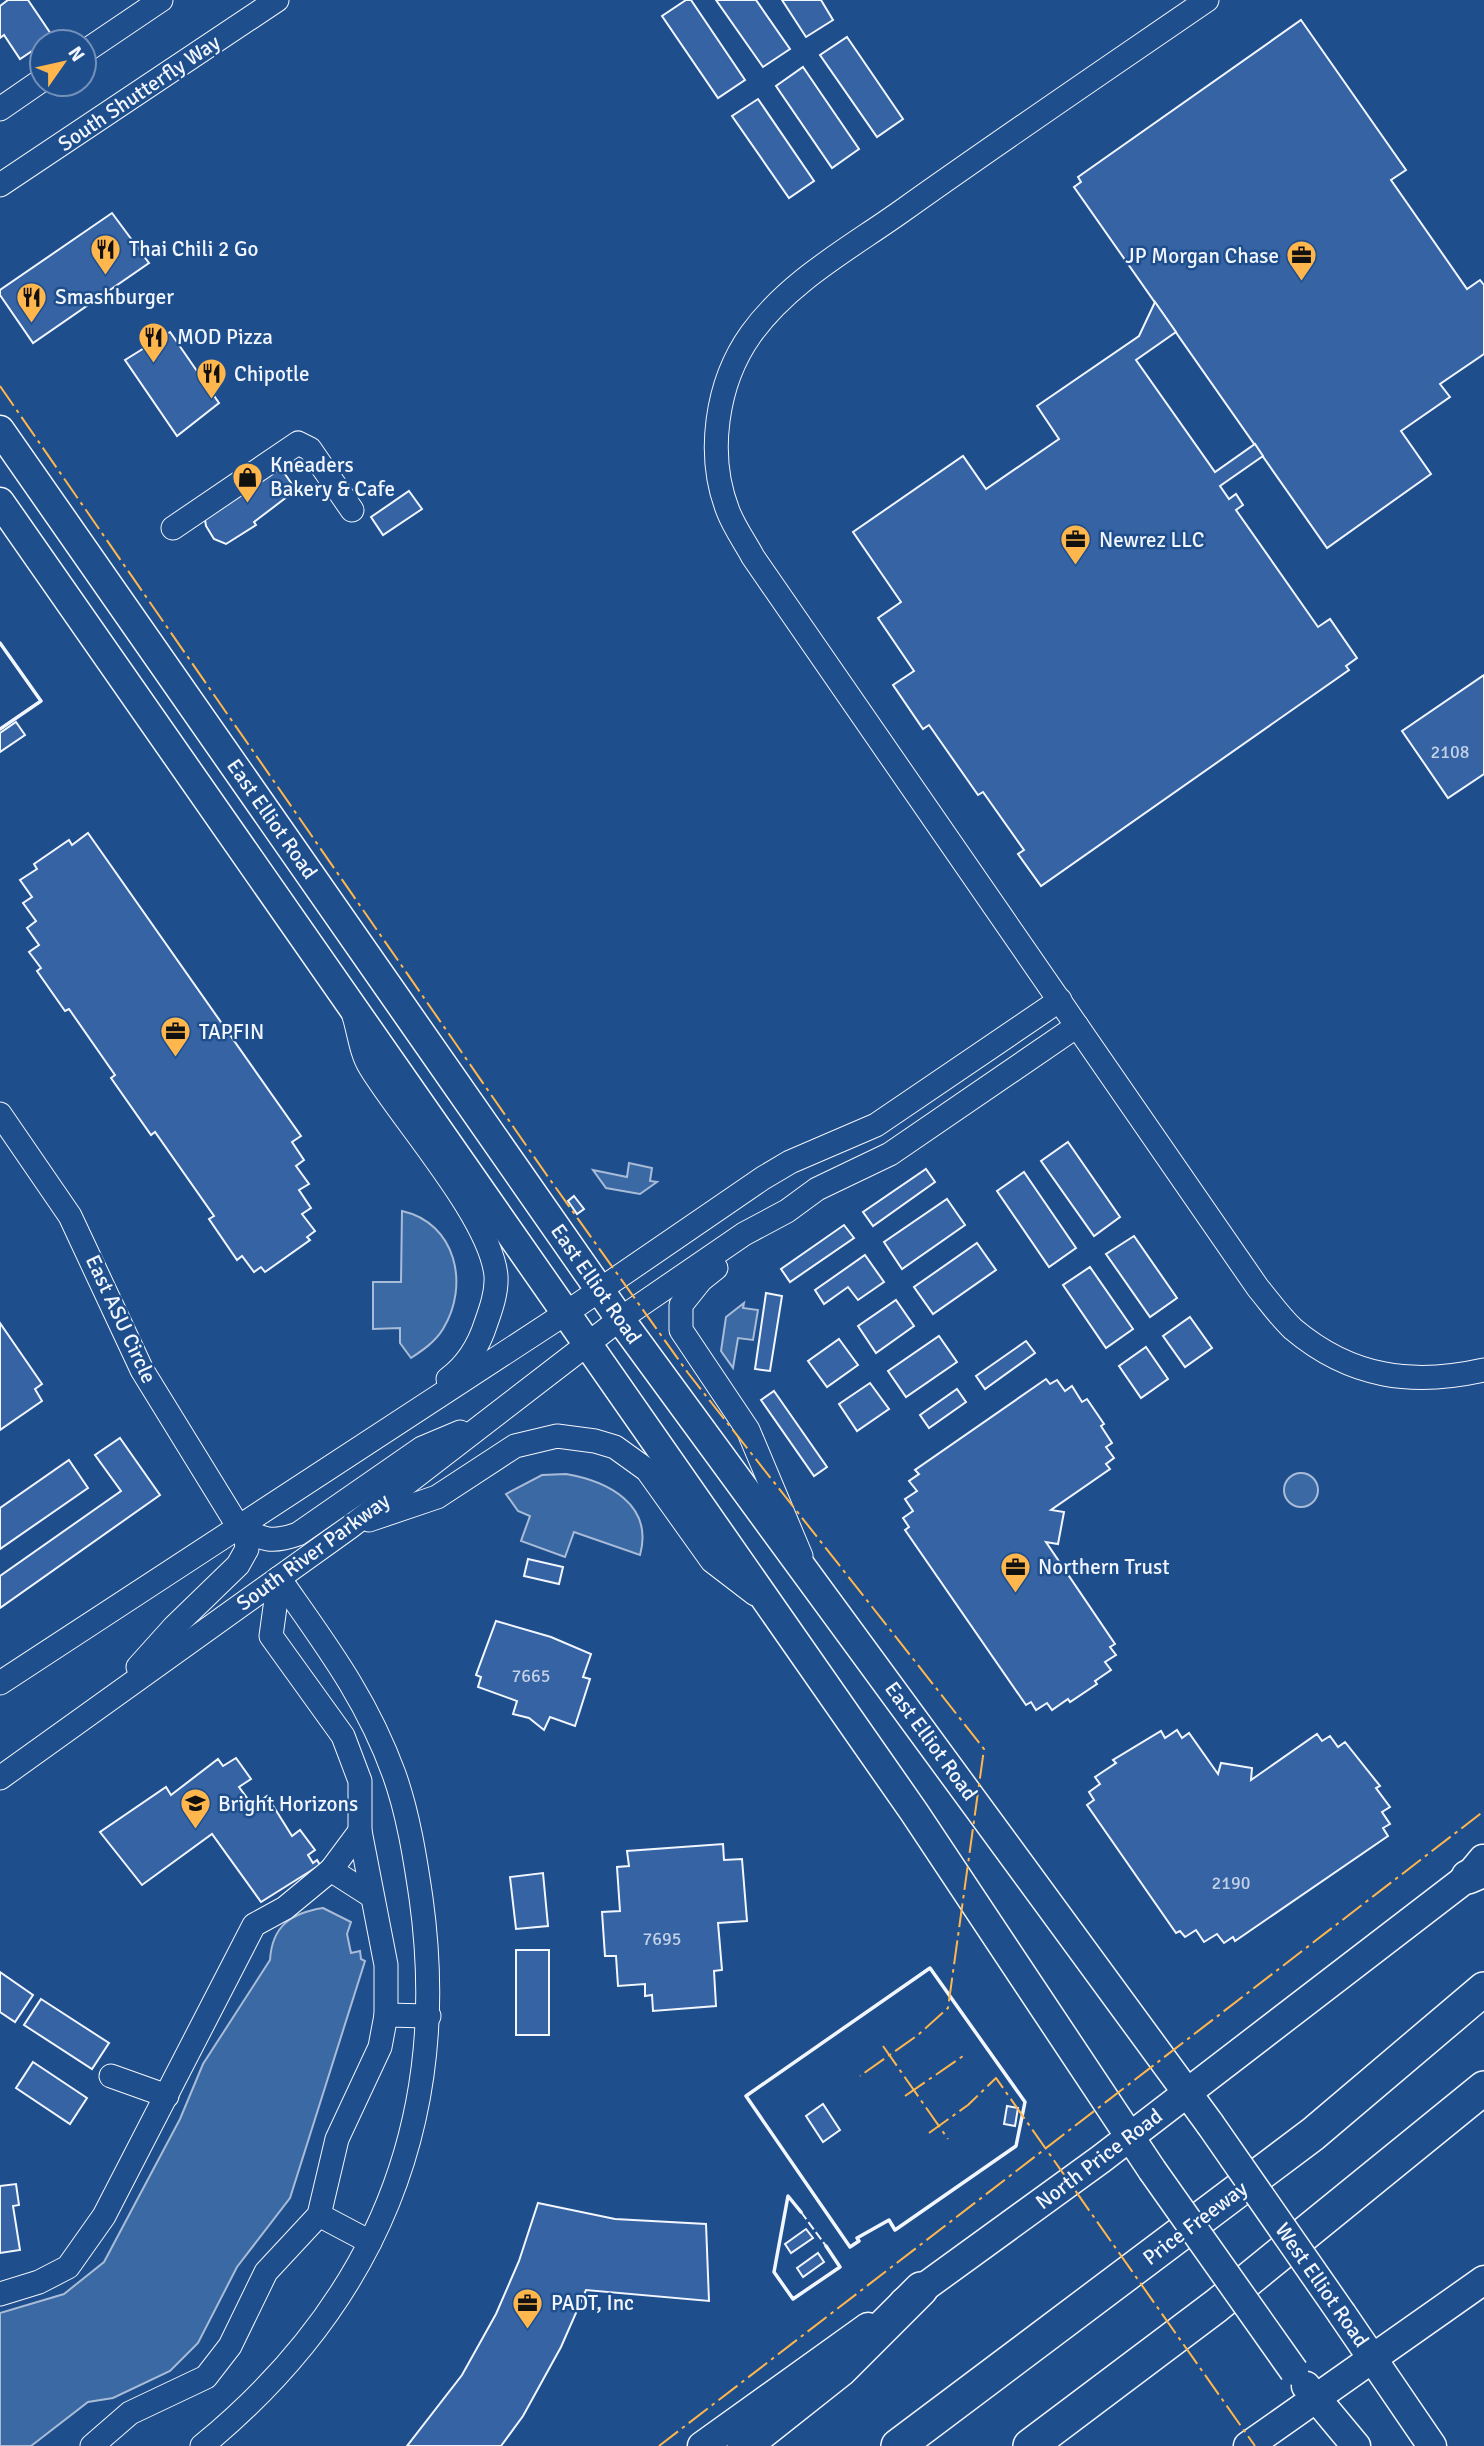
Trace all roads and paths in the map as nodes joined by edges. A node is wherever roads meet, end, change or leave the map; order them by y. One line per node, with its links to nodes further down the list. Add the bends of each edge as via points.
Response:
1 (161, 0): 4 (street)
2 (277, 0): 7 (street, South Shutterfly Way)
3 (1207, 0): 14 (street, via 783,297 750,335 731,372 716,419 719,476 728,511 753,557)
4 (98, 43)
5 (28, 89): 6 (street)
6 (0, 108)
7 (0, 185)
8 (0, 430): 13 (main road, East Elliot Road)
9 (0, 502): 12 (main road, East Elliot Road)
10 (352, 510): 11 (street, via 310,449 298,443)
11 (173, 528)
12 (70, 603): 13 (main road, via 103,618 155,691 165,694); 15 (main road, East Elliot Road)
13 (179, 685): 19 (main road, East Elliot Road)
14 (1060, 1000): 16 (street); 19 (street, via 876,1125 763,1178)
15 (351, 1006): 20 (main road, East Elliot Road); 25 (street, via 368,1064 478,1226 496,1277 483,1333 466,1363)
16 (1077, 1026): 18 (street, via 890,1154 817,1189); 23 (street, via 1258,1288 1293,1328 1343,1361 1386,1376 1447,1378)
17 (0, 1114): 26 (street, East ASU Circle, via 70,1216 142,1370)
18 (787, 1211): 21 (street, South River Parkway, via 744,1234); 28 (street, via 701,1280 681,1306 680,1318 681,1330 748,1430)
19 (600, 1290): 20 (street); 21 (main road, East Elliot Road)
20 (566, 1313): 22 (main road, East Elliot Road); 25 (street)
21 (620, 1319): 22 (street, South River Parkway); 28 (main road, East Elliot Road)
22 (587, 1345): 24 (street, South River Parkway); 30 (main road, East Elliot Road)
23 (1484, 1370)
24 (490, 1419): 26 (street, via 422,1448 298,1534 265,1541); 27 (street, South River Parkway)
25 (391, 1427): 26 (street)
26 (240, 1525): 31 (street); 32 (street, via 247,1549 244,1559 174,1626)
27 (350, 1527): 29 (street, South River Parkway); 30 (street, via 438,1497 514,1446 557,1436 596,1441 615,1447 648,1470 712,1560)
28 (807, 1572): 43 (main road, East Elliot Road)
29 (279, 1578): 32 (street, South River Parkway); 34 (street, via 271,1636 343,1736 360,1781); 40 (street, via 348,1674 395,1777 416,1858 429,1954)
30 (769, 1604): 46 (main road, East Elliot Road)
31 (0, 1683)
32 (111, 1698): 33 (street, South River Parkway)
33 (0, 1777)
34 (360, 1831): 36 (street); 37 (street)
35 (1479, 1868): 43 (main road, North Price Road)
36 (331, 1870): 37 (street); 44 (street, via 285,1908 254,1925)
37 (370, 1895): 39 (street, via 386,1965)
38 (1484, 1989): 58 (highway, Price Freeway, via 1313,2134)
39 (386, 2015): 40 (street); 47 (street, via 380,2047 337,2139)
40 (429, 2016): 48 (street, via 407,2151 396,2190)
41 (111, 2076): 44 (street)
42 (1484, 2088): 59 (highway, via 1216,2306)
43 (1187, 2092): 45 (main road, East Elliot Road); 46 (main road, North Price Road)
44 (167, 2096): 51 (street, via 104,2216 68,2267 39,2283)
45 (1210, 2124): 52 (main road, West Elliot Road, bridge)
46 (1130, 2137): 50 (main road, North Price Road); 53 (main road, East Elliot Road, bridge)
47 (319, 2214): 48 (street); 54 (street, via 266,2272 230,2346 206,2377 130,2413)
48 (370, 2242): 55 (street, via 350,2280 290,2361)
49 (1484, 2280): 52 (main road)
50 (921, 2289): 56 (main road, North Price Road); 57 (highway, via 840,2370)
51 (0, 2294)
52 (1373, 2358): 53 (main road); 62 (main road, West Elliot Road)
53 (1317, 2399): 60 (main road); 61 (main road)
54 (92, 2446)
55 (202, 2446)
56 (702, 2446)
57 (744, 2446)
58 (898, 2446)
59 (1030, 2446)
60 (1248, 2446)
61 (1356, 2446)
62 (1432, 2446)

